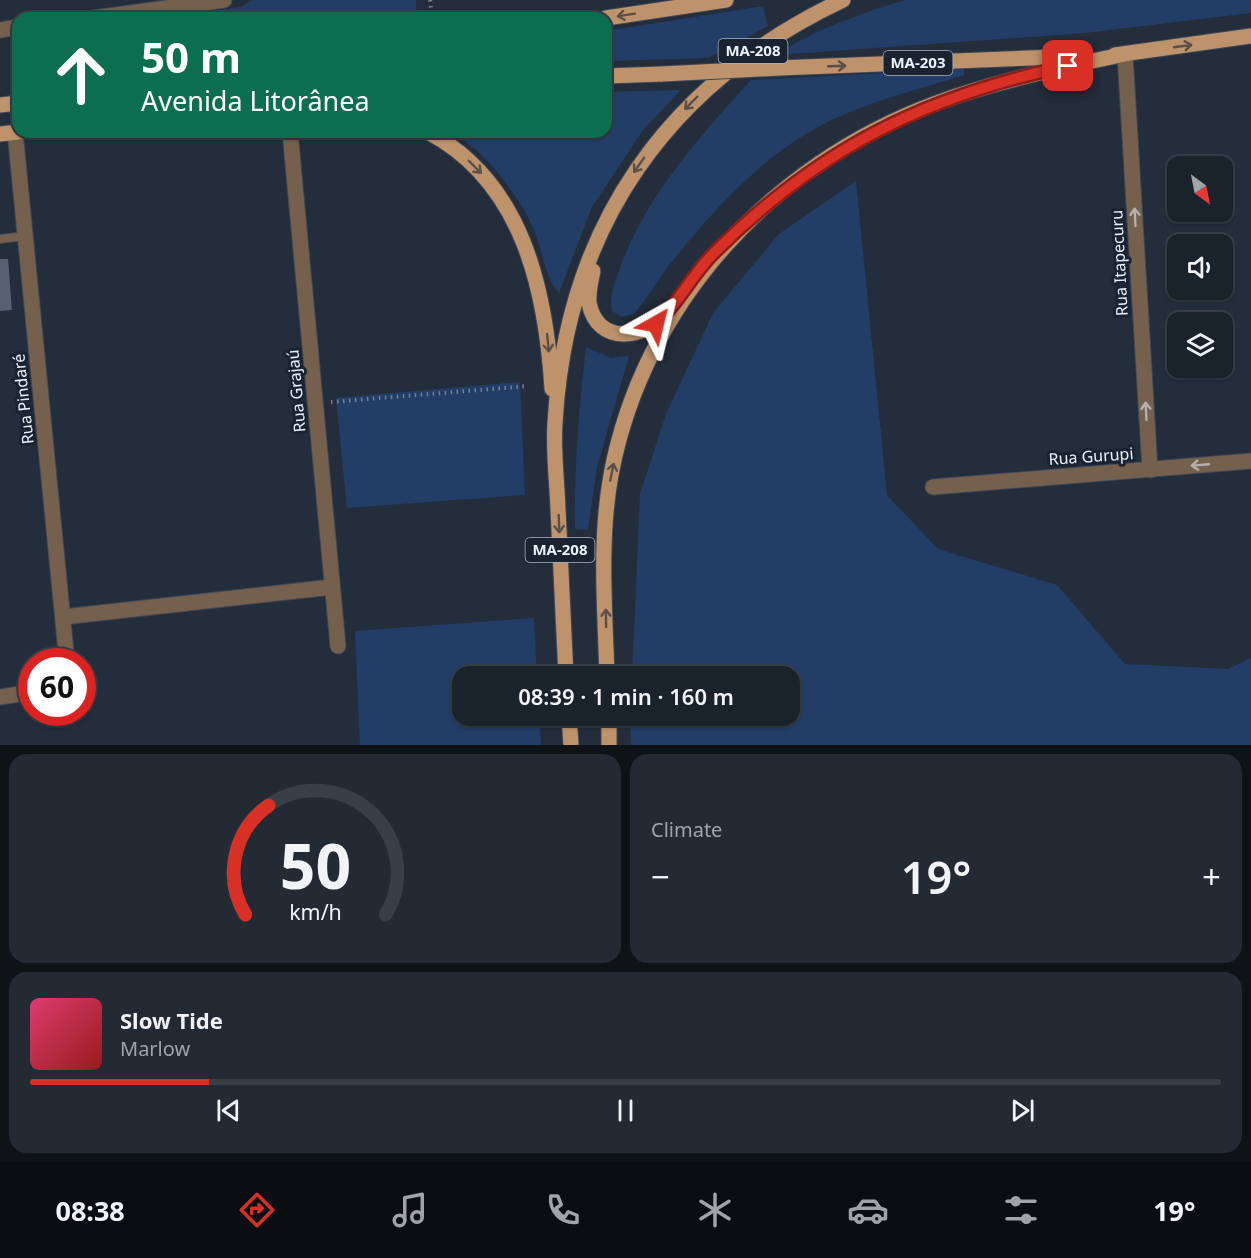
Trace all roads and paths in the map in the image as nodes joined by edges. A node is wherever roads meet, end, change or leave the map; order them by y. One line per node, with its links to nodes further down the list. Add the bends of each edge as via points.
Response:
1 (224, 0): 4 (street)
2 (726, 0): 6 (main road, one-way to 6)
3 (843, 0): 14 (main road, MA-208, one-way to 14, via 772,38 707,88 675,119 641,163)
4 (128, 7): 5 (street)
5 (113, 12)
6 (612, 17)
7 (1251, 36): 8 (main road, MA-203, one-way to 7)
8 (1125, 54): 9 (main road, MA-203, one-way to 8, bridge); 13 (main road, MA-208, via 1001,82 908,114 833,155); 21 (street, Rua Itapecuru, one-way to 8)
9 (612, 76)
10 (11, 133): 15 (street, Rua Pindaré)
11 (291, 138): 18 (street, Rua Grajaú)
12 (438, 138): 19 (main road, one-way to 19, via 476,166 519,232 540,291)
13 (762, 208): 14 (main road, via 704,262 660,320 637,334 610,330 591,310 589,294); 28 (main road, MA-208, one-way to 13, via 605,530 611,475 627,415 652,353 678,306 711,261)
14 (602, 231): 19 (main road, MA-208, via 577,295)
15 (25, 236): 16 (lane); 24 (street, Rua Pindaré)
16 (0, 239)
17 (528, 386): 18 (path)
18 (315, 403): 23 (street, Rua Grajaú)
19 (555, 424): 27 (main road, MA-208, one-way to 27)
20 (1251, 461): 21 (street, Rua Gurupi, one-way to 21)
21 (1150, 470): 22 (street, Rua Gurupi)
22 (933, 487)
23 (332, 587): 24 (street); 25 (street, Rua Grajaú)
24 (63, 617): 26 (street, Rua Pindaré)
25 (338, 646)
26 (66, 648)
27 (566, 666)
28 (607, 666)
29 (18, 694): 30 (street)
30 (0, 697)
31 (570, 726): 33 (main road)
32 (609, 726): 34 (main road)
33 (571, 745)
34 (609, 745)

